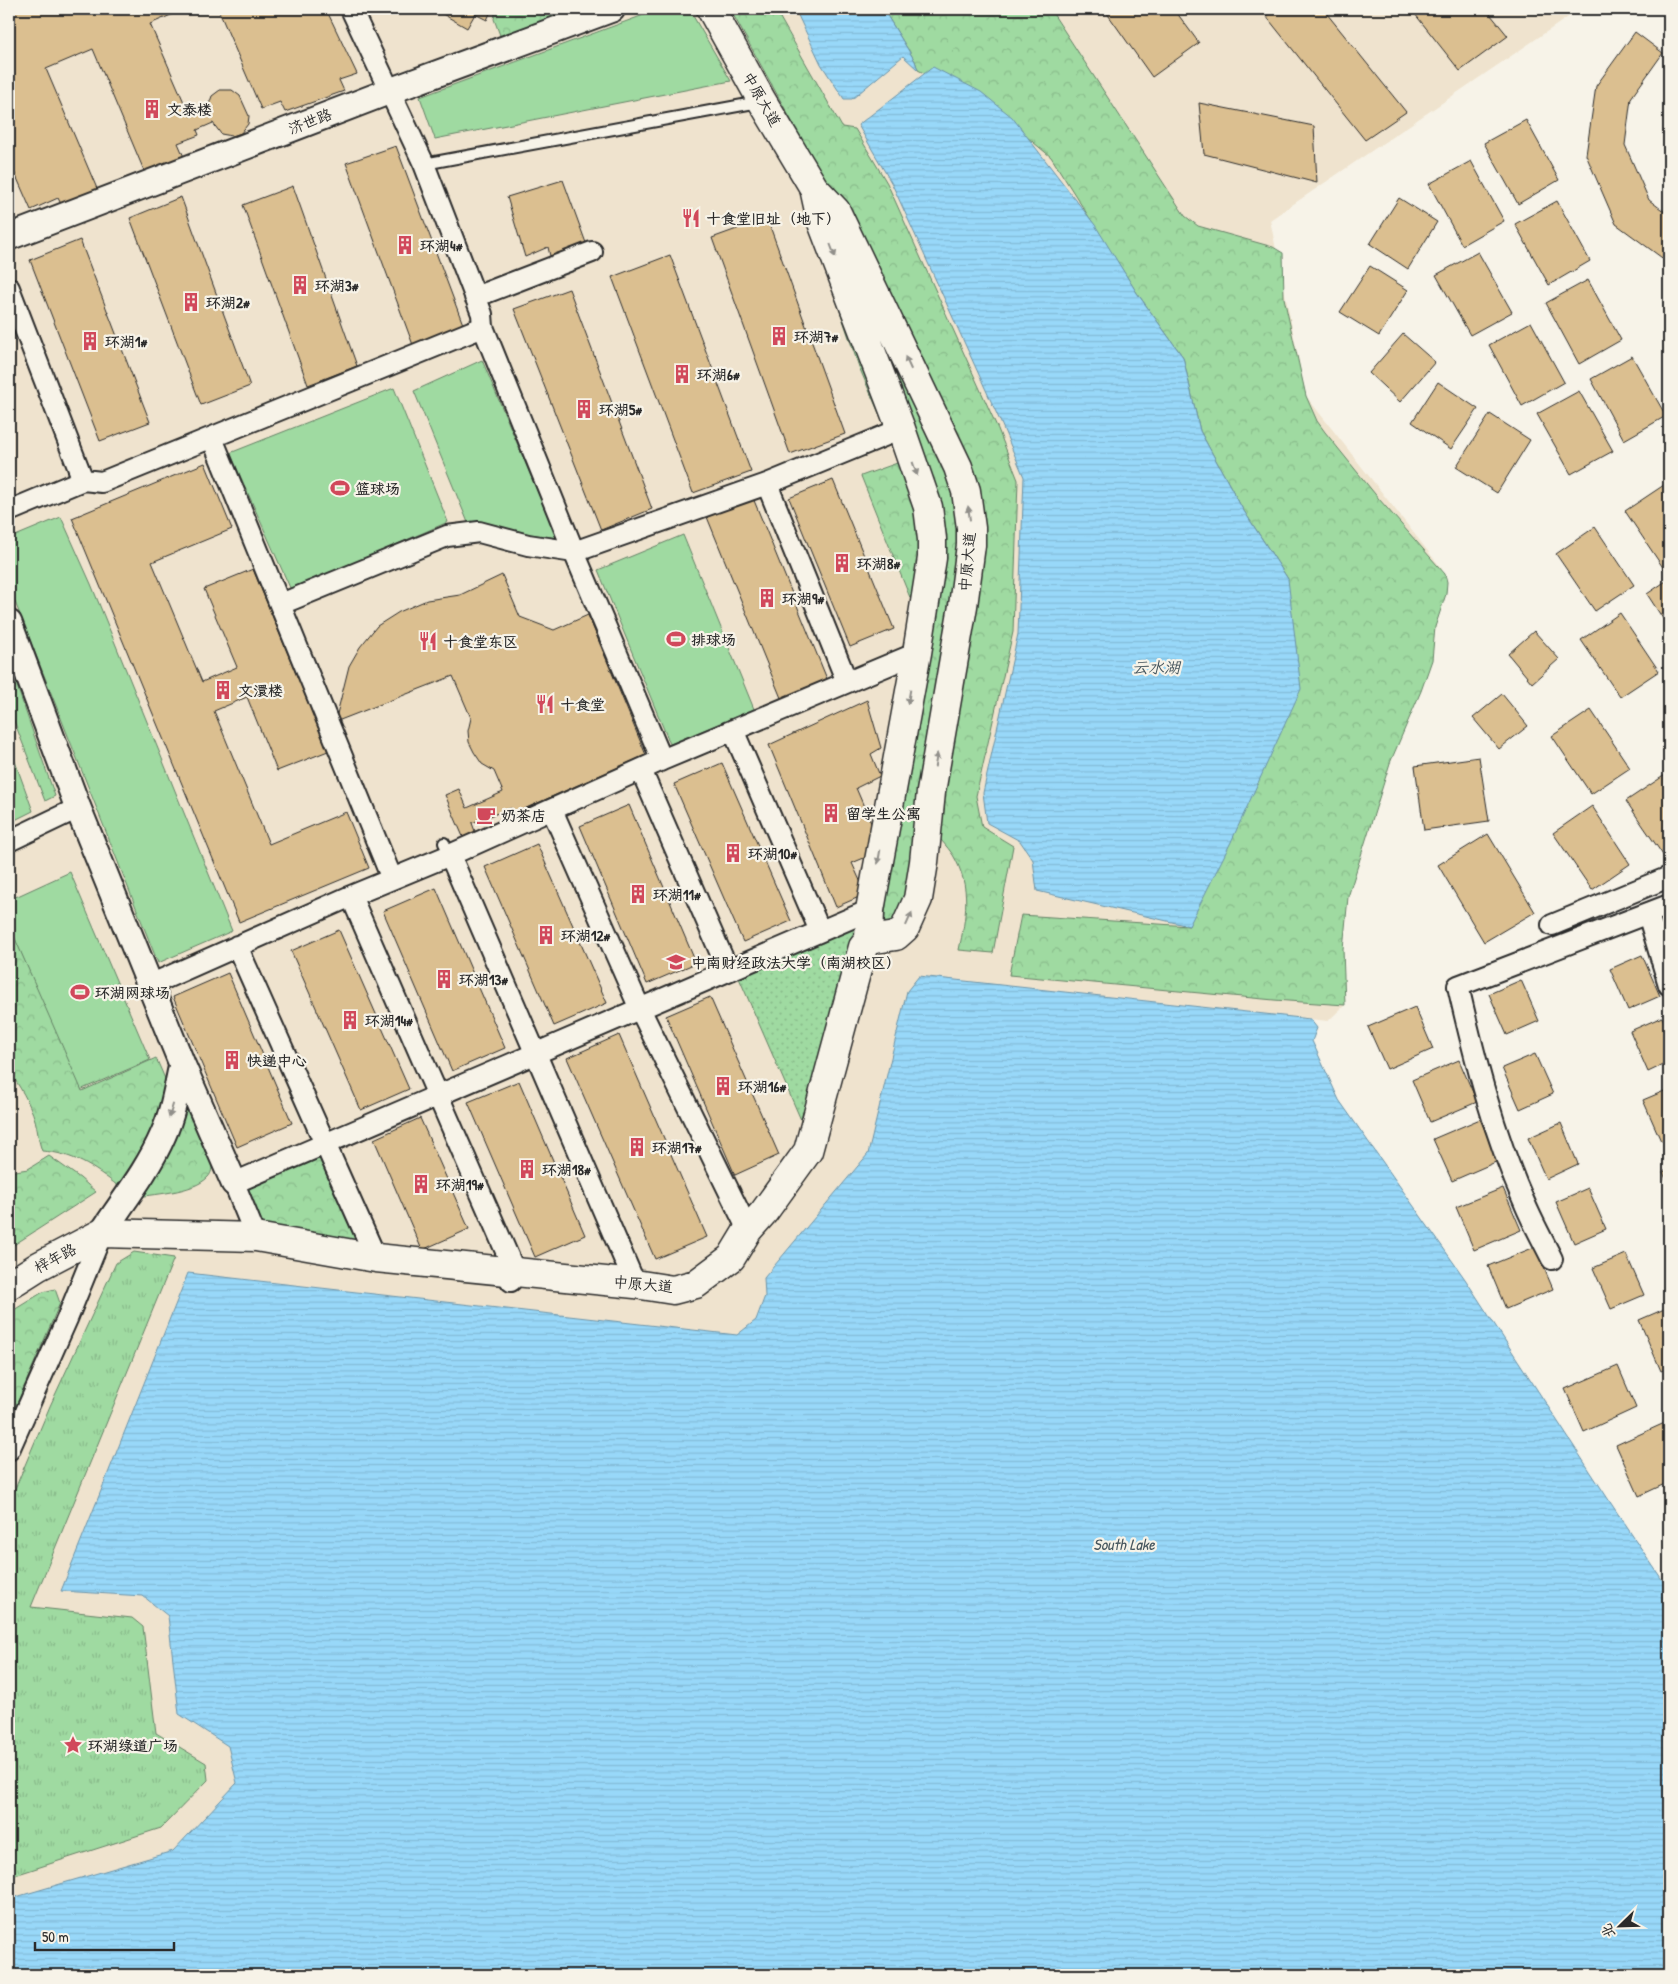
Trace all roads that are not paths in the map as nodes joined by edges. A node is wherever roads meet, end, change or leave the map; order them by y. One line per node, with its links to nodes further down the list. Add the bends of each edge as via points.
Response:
1 (351, 9): 4 (street)
2 (612, 9): 4 (street, 济世路)
3 (711, 9): 5 (main road, 中原大道)
4 (390, 90): 6 (street); 8 (street, 济世路)
5 (762, 101): 6 (lane); 7 (main road, 中原大道)
6 (424, 164): 11 (street)
7 (814, 188): 13 (main road, 中原大道, one-way to 13, via 820,220); 40 (main road, 中原大道, one-way to 7, via 896,936 905,928 918,899 931,792 963,606 971,528 966,491 958,467 836,211)
8 (9, 237)
9 (592, 252): 11 (street)
10 (9, 288): 15 (street)
11 (475, 297): 12 (street)
12 (483, 327): 14 (street); 18 (street)
13 (901, 429): 16 (street); 20 (main road, 中原大道, one-way to 20, via 931,524 932,558)
14 (212, 438): 15 (street, via 102,482); 21 (street)
15 (83, 480): 17 (street)
16 (767, 484): 18 (street); 24 (street)
17 (9, 511)
18 (574, 552): 21 (street, via 528,545 479,532 458,533); 26 (street)
19 (918, 568): 20 (lane)
20 (926, 594): 23 (main road, 中原大道)
21 (281, 604): 33 (street)
22 (9, 623): 28 (street)
23 (917, 653): 24 (street); 36 (main road, 中原大道, one-way to 36)
24 (847, 682): 25 (street)
25 (733, 730): 26 (street); 39 (street)
26 (662, 760): 27 (street)
27 (640, 770): 29 (street); 42 (street)
28 (78, 808): 30 (street); 43 (street)
29 (552, 810): 31 (street); 45 (street)
30 (9, 841)
31 (447, 849): 33 (street); 46 (street)
32 (1669, 877): 38 (street)
33 (392, 879): 34 (street)
34 (351, 896): 41 (street); 48 (street)
35 (1669, 905): 37 (street)
36 (870, 910): 39 (street); 40 (main road, 中原大道)
37 (1648, 914): 44 (street); 55 (street, via 1458,986 1500,1140 1524,1204)
38 (1552, 925)
39 (820, 931): 42 (street)
40 (869, 940): 51 (main road, 中原大道, via 862,947 808,1151)
41 (238, 946): 43 (street); 49 (street)
42 (728, 970): 45 (street)
43 (150, 985): 47 (street)
44 (1669, 985)
45 (640, 1009): 46 (street); 51 (street)
46 (536, 1053): 48 (street); 57 (street)
47 (182, 1064): 50 (street); 52 (street, one-way to 52, via 163,1135)
48 (439, 1096): 49 (street); 56 (street)
49 (326, 1144): 50 (street); 54 (street)
50 (234, 1183): 53 (street)
51 (748, 1230): 57 (main road, 中原大道, via 731,1258 696,1284 672,1290)
52 (102, 1233): 53 (main road, 中原大道); 58 (main road, 梓年路); 59 (street)
53 (256, 1238): 54 (main road, 中原大道)
54 (376, 1258): 56 (main road, 中原大道)
55 (1552, 1259)
56 (513, 1278): 57 (main road, 中原大道)
57 (635, 1284)
58 (9, 1285)
59 (9, 1450)

